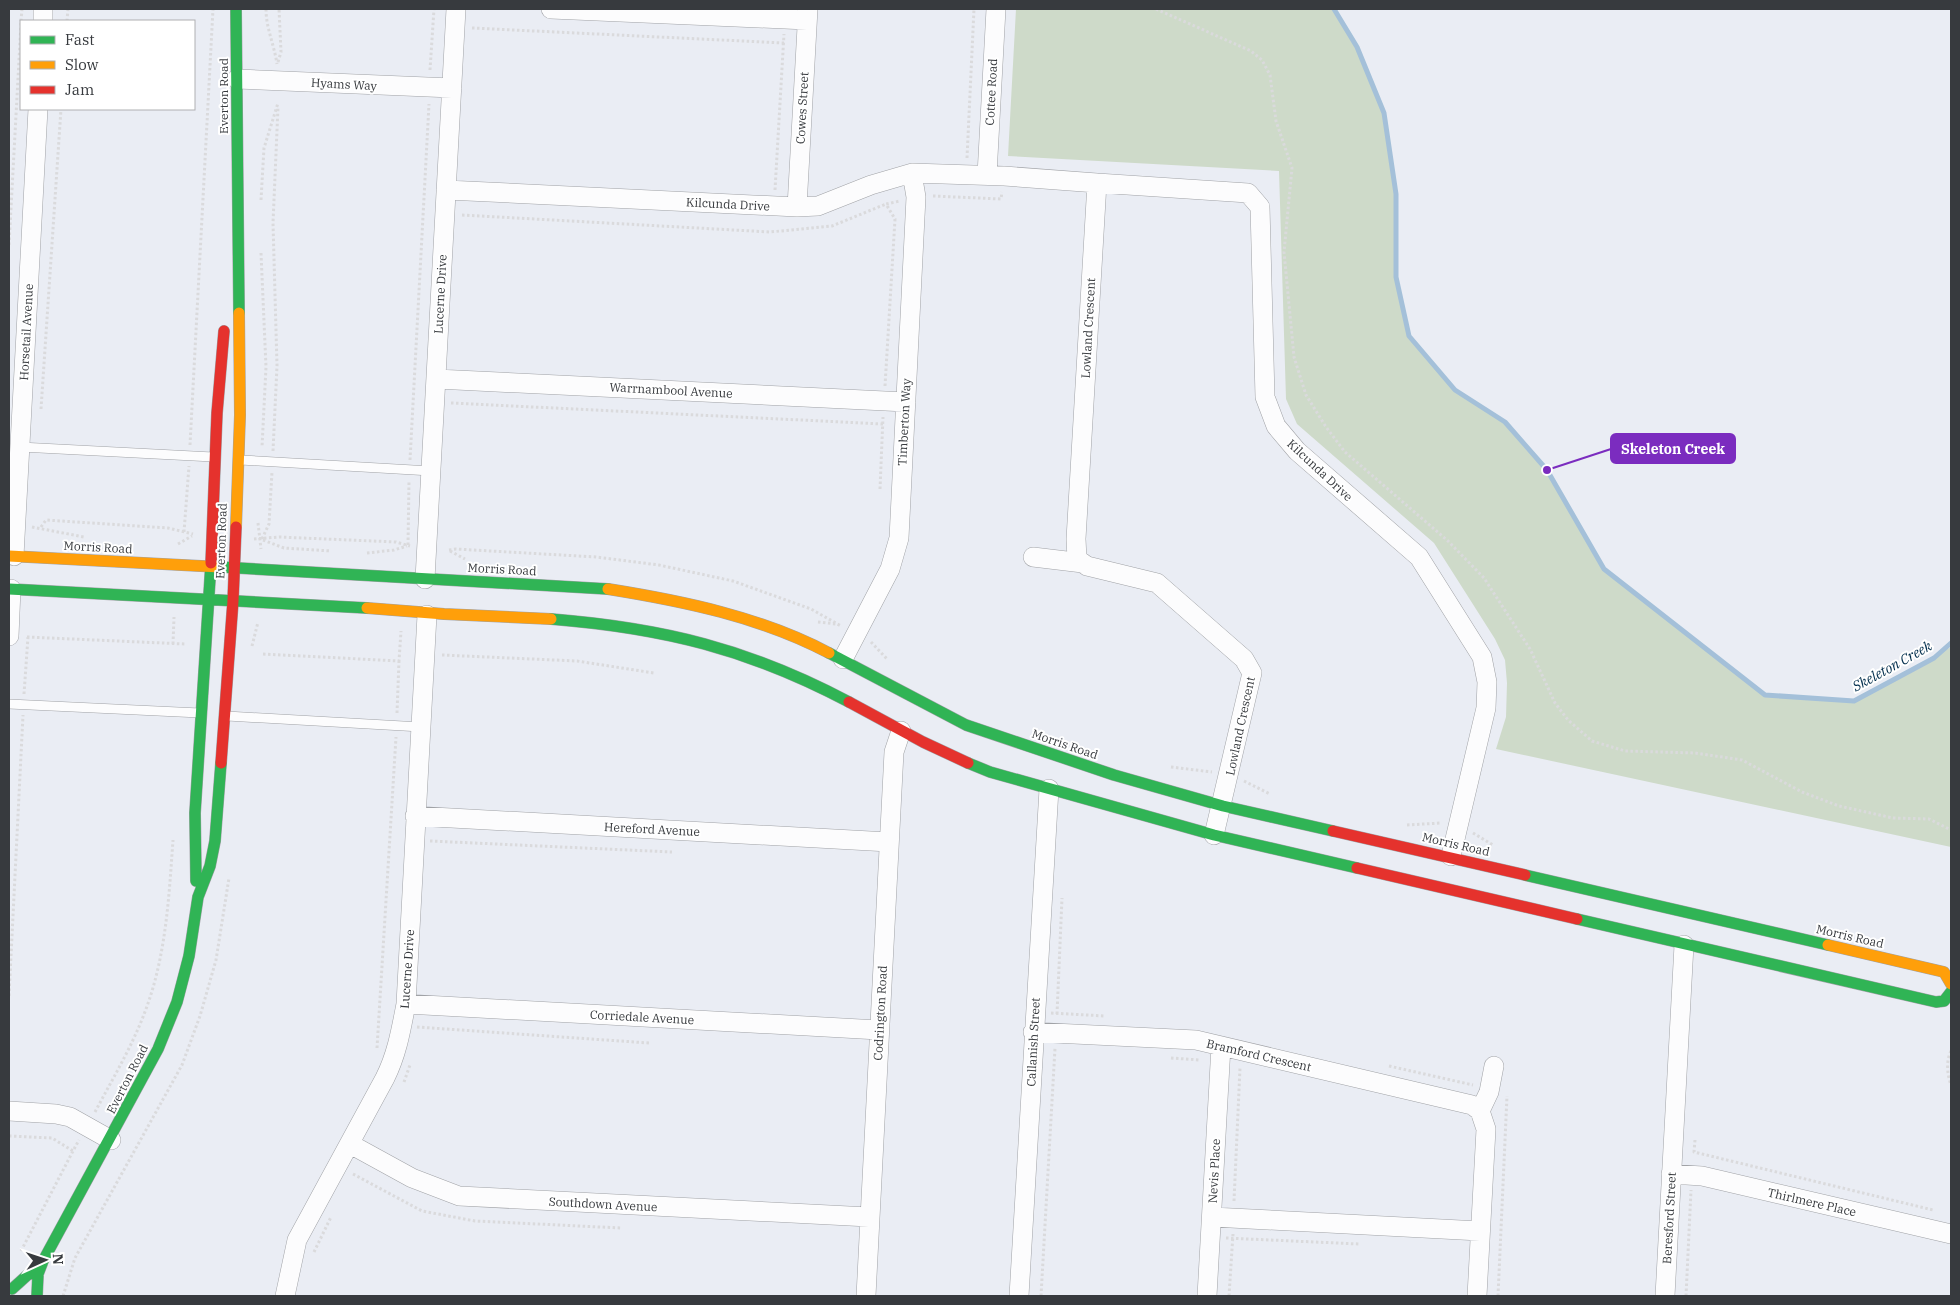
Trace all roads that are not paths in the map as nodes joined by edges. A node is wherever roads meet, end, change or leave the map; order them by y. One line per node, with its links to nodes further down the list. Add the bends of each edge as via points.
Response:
1 (236, 9): 6 (street, Everton Road)
2 (456, 9): 7 (street, Lucerne Drive)
3 (551, 9): 5 (street, via 785,19)
4 (996, 9): 10 (street, Cottee Road)
5 (807, 14): 14 (street, Cowes Street)
6 (237, 79): 7 (street, Hyams Way); 12 (street, Everton Road)
7 (452, 88): 13 (street, Lucerne Drive)
8 (38, 110): 19 (street, Horsetail Avenue)
9 (912, 173): 10 (street, Kilcunda Drive); 14 (street, Kilcunda Drive, via 818,206); 18 (street, Timberton Way, via 927,200)
10 (995, 175): 11 (street)
11 (1096, 183): 25 (street, Lowland Crescent, via 1076,539 1078,559); 47 (street, Kilcunda Drive, via 1248,193 1260,207 1264,397 1276,426 1297,451 1419,557 1482,657 1487,682 1486,708)
12 (237, 184): 15 (street, Everton Road); 21 (street, Everton Road)
13 (446, 190): 14 (street, Kilcunda Drive); 17 (street, Lucerne Drive)
14 (797, 207)
15 (227, 298)
16 (225, 318): 20 (street, Everton Road)
17 (436, 379): 18 (street, Warrnambool Avenue); 22 (street, Lucerne Drive)
18 (906, 402): 34 (street, Timberton Way, via 899,538 890,569)
19 (20, 447): 20 (lane); 23 (street, Horsetail Avenue)
20 (215, 457): 26 (street, Everton Road)
21 (238, 460): 22 (lane); 27 (street, Everton Road)
22 (431, 471): 28 (street, Lucerne Drive)
23 (11, 556): 26 (street, Morris Road)
24 (1033, 557): 25 (street, Lowland Crescent)
25 (1083, 563): 43 (street, Lowland Crescent, via 1157,582 1244,659 1252,673)
26 (212, 567): 27 (street, Morris Road); 30 (street, Everton Road)
27 (234, 568): 28 (street, Morris Road); 31 (street, Everton Road)
28 (425, 578): 34 (street, Morris Road, via 601,588 660,597 757,623)
29 (10, 589): 30 (street); 33 (street)
30 (209, 600): 31 (street); 36 (street, Everton Road)
31 (232, 601): 32 (street, via 402,610); 37 (street, Everton Road)
32 (428, 615): 38 (street, Lucerne Drive); 39 (street, via 587,621 687,638 780,667 837,694)
33 (9, 636)
34 (843, 659): 40 (street, Morris Road)
35 (9, 704): 36 (lane)
36 (202, 713): 48 (street, Everton Road, via 195,839)
37 (225, 716): 38 (lane); 48 (street, Everton Road, via 215,841)
38 (422, 727): 44 (street, Lucerne Drive)
39 (900, 731): 41 (street); 46 (street, Codrington Road, via 894,752)
40 (965, 734): 41 (street); 43 (street, Morris Road)
41 (960, 761): 42 (street)
42 (1049, 789): 45 (street); 54 (street, Callanish Street)
43 (1223, 806): 45 (street, Lowland Crescent); 47 (street, Morris Road)
44 (416, 816): 46 (street, Hereford Avenue); 52 (street, Lucerne Drive)
45 (1214, 835): 49 (street)
46 (889, 842): 53 (street, Codrington Road)
47 (1451, 856): 50 (street, Morris Road, via 1944,972)
48 (198, 897): 59 (street, Everton Road, via 189,956 177,1002 158,1049)
49 (1684, 945): 51 (street, via 1936,1002 1944,1001); 61 (street, Beresford Street)
50 (1951, 984)
51 (1951, 992)
52 (406, 1004): 53 (street, Corriedale Avenue); 60 (street, Lucerne Drive, via 395,1058)
53 (879, 1030): 62 (street, Codrington Road)
54 (1033, 1032): 55 (street, Bramford Crescent, via 1056,1042 1185,1040); 71 (street, Callanish Street)
55 (1221, 1054): 57 (street, Bramford Crescent, via 1465,1092); 63 (street, Nevis Place)
56 (1494, 1066): 57 (street, via 1489,1092)
57 (1480, 1111): 64 (street, via 1486,1129)
58 (9, 1112): 59 (street, via 56,1114 89,1122)
59 (111, 1140): 66 (street, Everton Road)
60 (350, 1144): 62 (street, Southdown Avenue, via 412,1178 459,1196); 69 (street, Lucerne Drive, via 297,1240)
61 (1671, 1174): 65 (street, Thirlmere Place); 74 (street, Beresford Street)
62 (869, 1217): 70 (street, Codrington Road)
63 (1212, 1217): 64 (street); 72 (street, Nevis Place)
64 (1480, 1231): 73 (street)
65 (1951, 1234)
66 (44, 1261): 67 (street, Everton Road); 68 (street, Everton Road, via 38,1274)
67 (10, 1290): 68 (street, via 24,1289)
68 (35, 1296)
69 (285, 1296)
70 (866, 1296)
71 (1018, 1296)
72 (1207, 1296)
73 (1477, 1296)
74 (1665, 1296)

